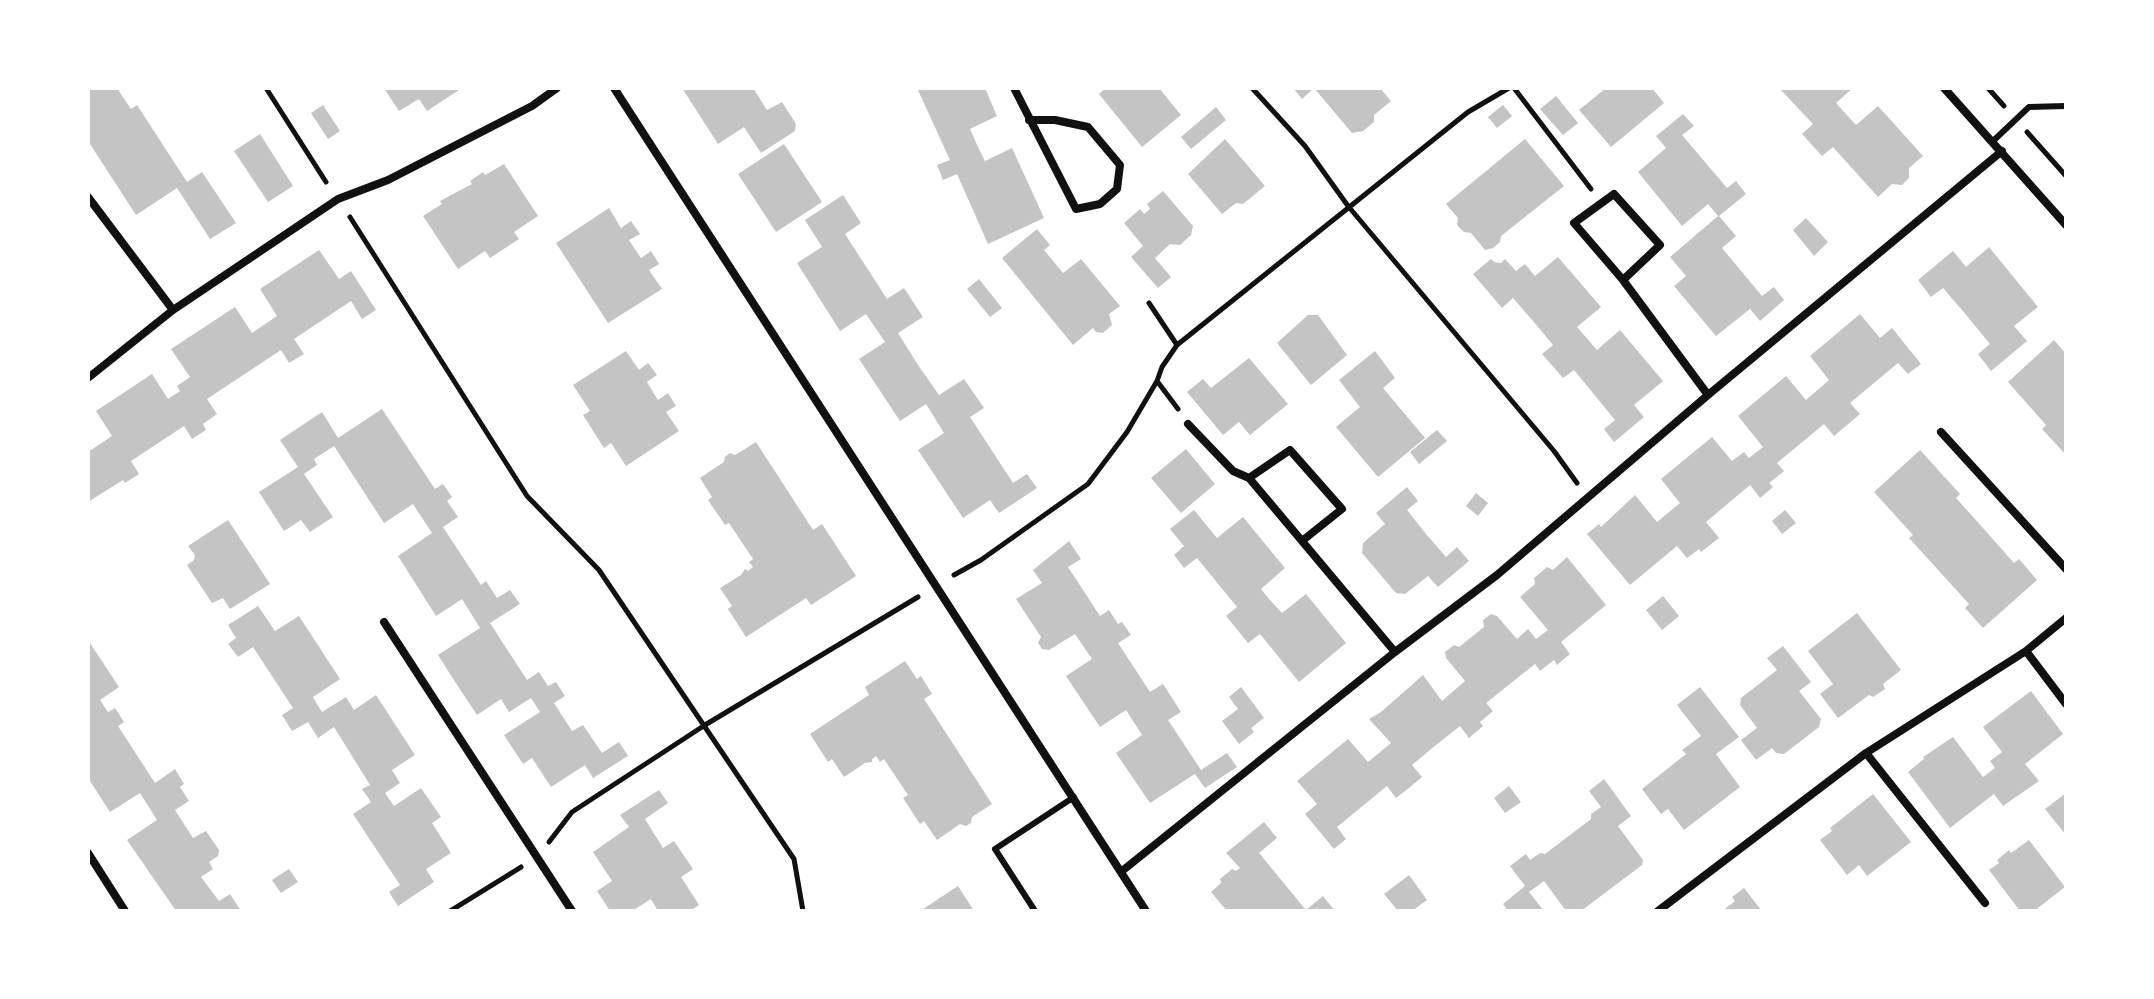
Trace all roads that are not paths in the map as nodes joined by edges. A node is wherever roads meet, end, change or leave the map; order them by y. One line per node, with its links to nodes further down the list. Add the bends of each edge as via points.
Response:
1 (557, 88): 12 (street, via 401,173 338,199)
2 (614, 88): 26 (street)
3 (1014, 88): 6 (street)
4 (1944, 88): 7 (street)
5 (2066, 106): 7 (lane, via 2029,107)
6 (1029, 120): 6 (street, via 1076,209 1100,204 1117,189 1120,165 1088,127)
7 (1992, 142): 8 (street)
8 (2002, 151): 10 (street); 14 (street)
9 (88, 197): 12 (street)
10 (2066, 225)
11 (1623, 280): 11 (street, via 1574,223 1614,194 1660,245); 14 (street)
12 (173, 310): 13 (street)
13 (88, 378)
14 (1708, 395): 23 (street, via 1497,575)
15 (1188, 424): 17 (street, via 1233,471)
16 (1941, 432): 19 (street)
17 (1249, 478): 18 (street); 18 (street, via 1290,450 1342,509)
18 (1302, 541): 23 (street)
19 (2066, 569)
20 (2066, 618): 22 (street)
21 (384, 622): 31 (street)
22 (2026, 651): 24 (street); 25 (street)
23 (1395, 652): 28 (street)
24 (2066, 704)
25 (1866, 753): 29 (street); 34 (street)
26 (1074, 797): 28 (street); 32 (lane, via 995,849)
27 (88, 853): 30 (street)
28 (1122, 871): 33 (street)
29 (1985, 903)
30 (125, 911)
31 (572, 911)
32 (1035, 911)
33 (1146, 911)
34 (1658, 911)

